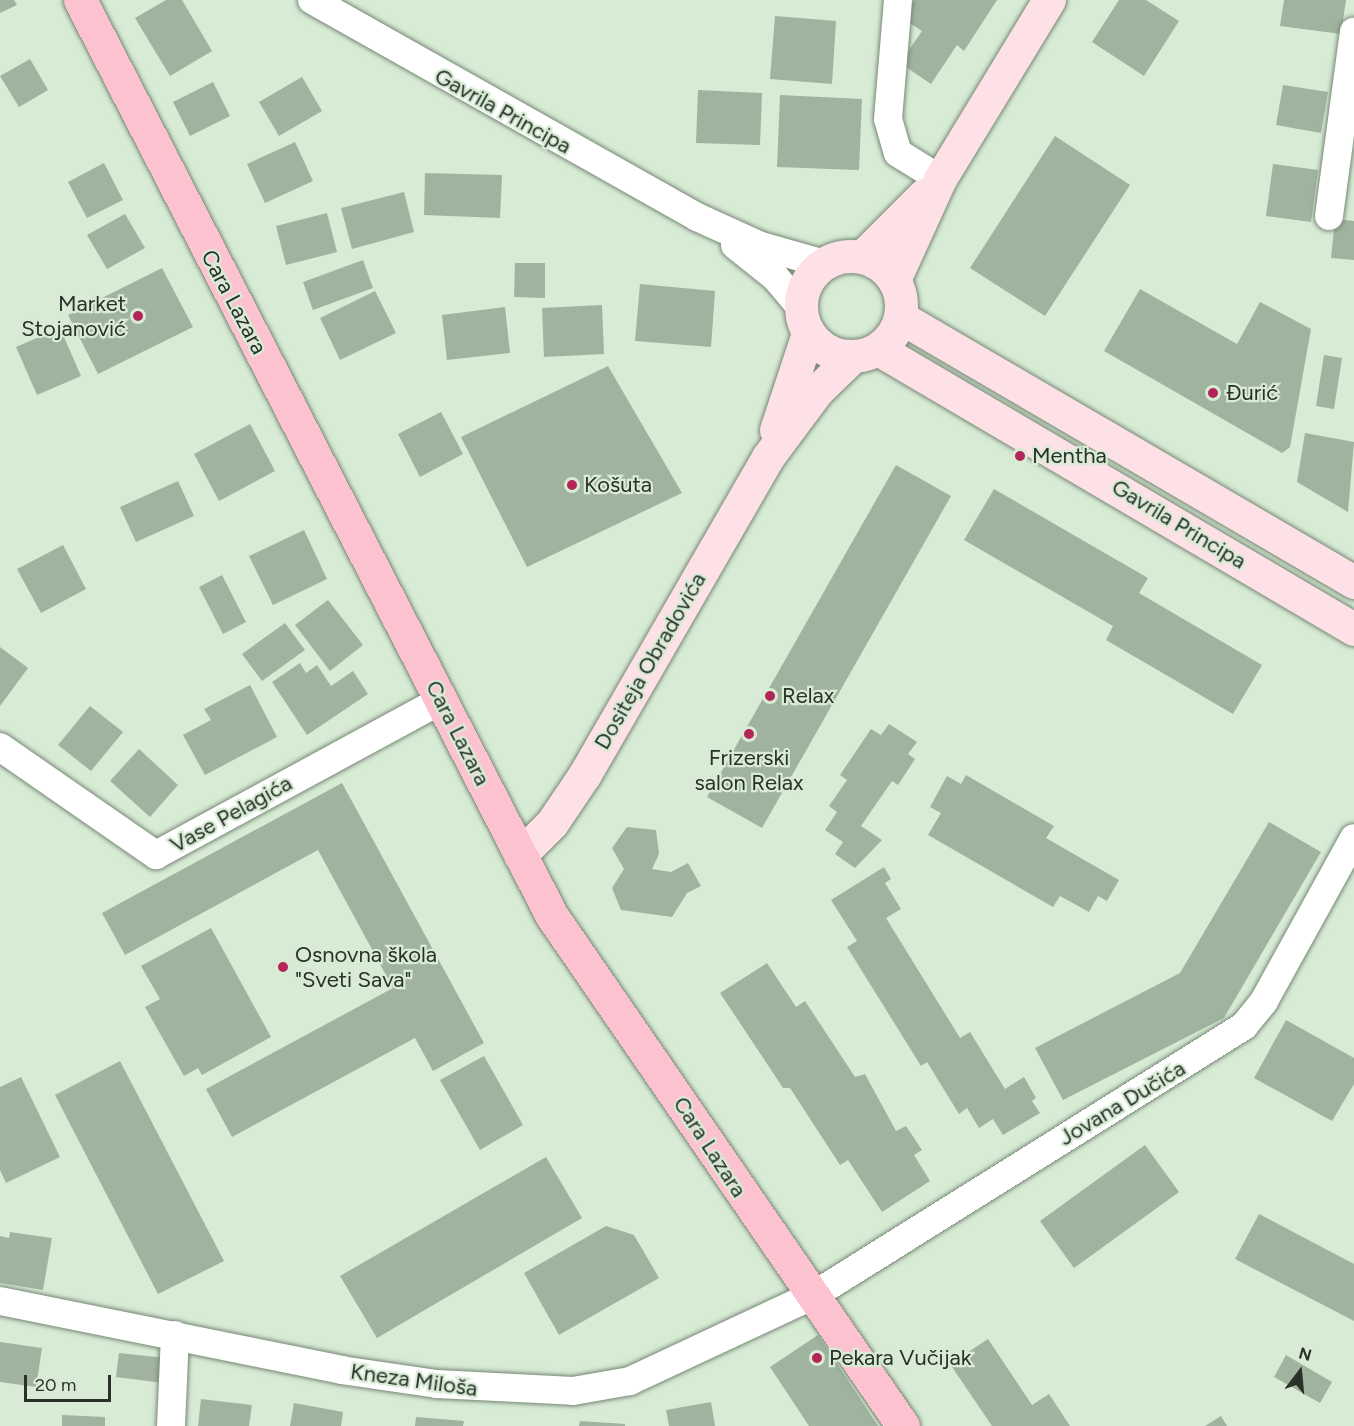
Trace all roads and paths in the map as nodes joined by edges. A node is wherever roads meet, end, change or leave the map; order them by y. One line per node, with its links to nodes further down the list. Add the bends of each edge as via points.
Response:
1 (80, 0): 18 (main road, Cara Lazara)
2 (312, 0): 8 (street, Gavrila Principa)
3 (898, 0): 6 (street, via 888,119 898,153)
4 (1049, 0): 6 (street)
5 (1354, 32): 7 (street)
6 (940, 179): 9 (street); 11 (street)
7 (1329, 216)
8 (697, 217): 10 (street, Gavrila Principa, via 761,246); 13 (street, Gavrila Principa, via 776,278)
9 (862, 257): 10 (street); 11 (street)
10 (824, 264): 13 (street, via 806,283)
11 (894, 280): 12 (street)
12 (900, 317): 14 (street); 16 (street, Gavrila Principa)
13 (805, 321): 14 (street, via 828,351); 15 (street, Dositeja Obradovića)
14 (865, 352): 15 (street, Dositeja Obradovića, via 817,391); 17 (street, Gavrila Principa)
15 (768, 458): 21 (street, Dositeja Obradovića, via 585,774 552,823)
16 (1354, 582)
17 (1354, 629)
18 (441, 700): 19 (street, Vase Pelagića, via 156,855); 21 (main road, Cara Lazara)
19 (0, 747)
20 (1354, 838): 22 (street, Jovana Dučića, via 1264,1001 1244,1026)
21 (520, 855): 22 (main road, Cara Lazara, via 552,916)
22 (814, 1295): 24 (street, Kneza Miloša, via 659,1369 573,1391 506,1391 416,1381); 26 (main road, Cara Lazara)
23 (0, 1301): 24 (street, Kneza Miloša)
24 (175, 1335): 25 (street)
25 (171, 1426)
26 (903, 1426)

